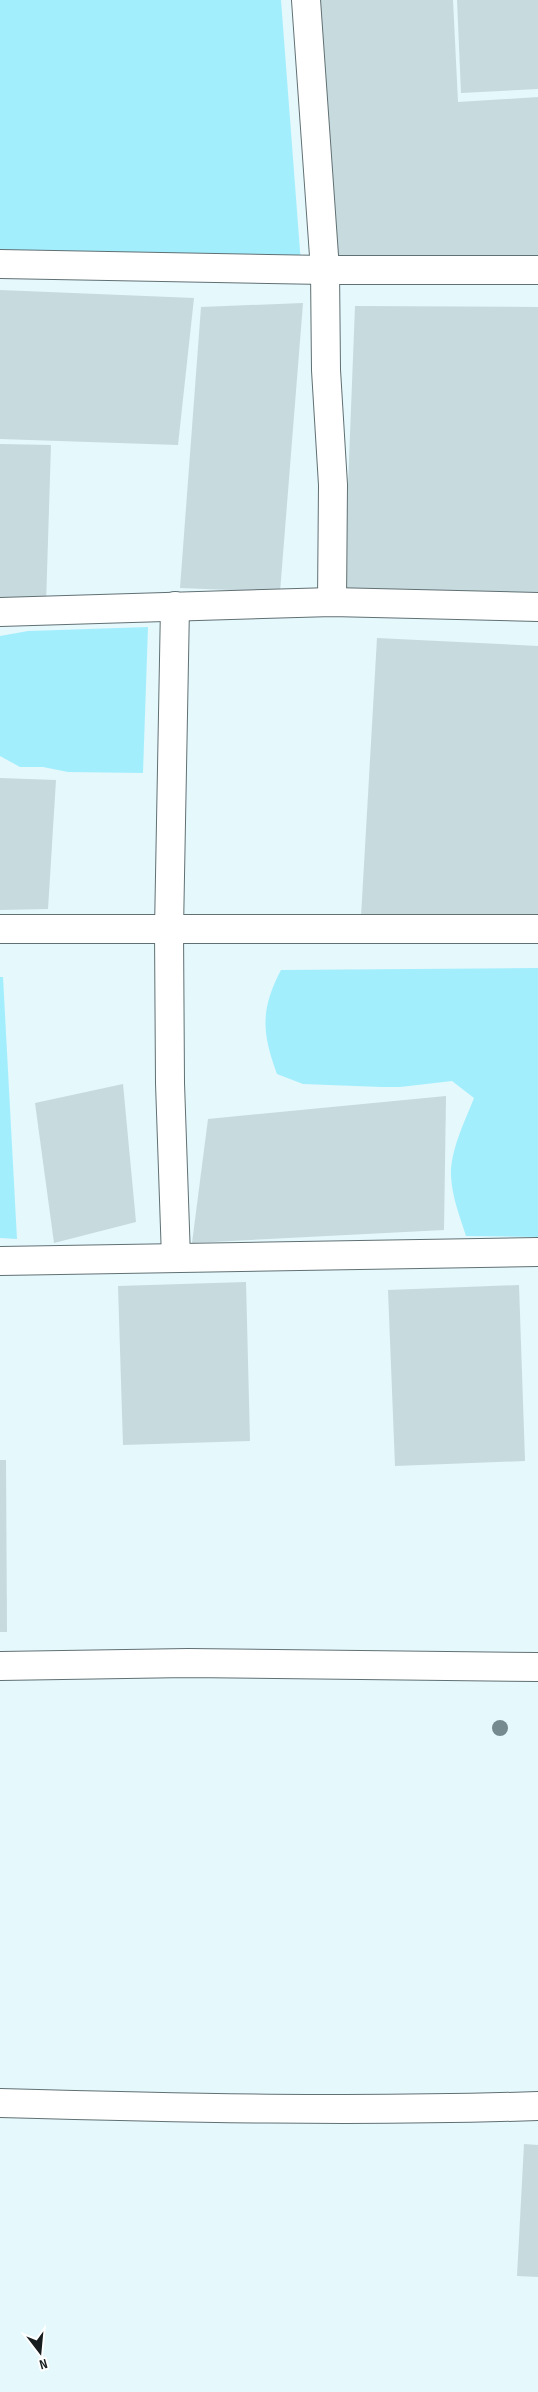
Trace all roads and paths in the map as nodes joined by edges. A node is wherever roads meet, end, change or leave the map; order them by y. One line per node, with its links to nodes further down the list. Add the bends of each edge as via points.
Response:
1 (306, 0): 3 (street)
2 (0, 264): 3 (street)
3 (325, 270): 4 (street); 5 (street, via 326,370 334,485)
4 (538, 270)
5 (332, 602): 6 (street); 7 (street)
6 (175, 606): 8 (street); 11 (street)
7 (538, 607)
8 (0, 612)
9 (0, 929): 11 (street)
10 (538, 929): 11 (street)
11 (169, 930): 13 (street)
12 (538, 1252): 13 (street)
13 (176, 1258): 14 (street)
14 (0, 1261)
15 (0, 1666): 16 (street)
16 (538, 1667)
17 (0, 2103): 18 (street, via 226,2109)
18 (538, 2106)

